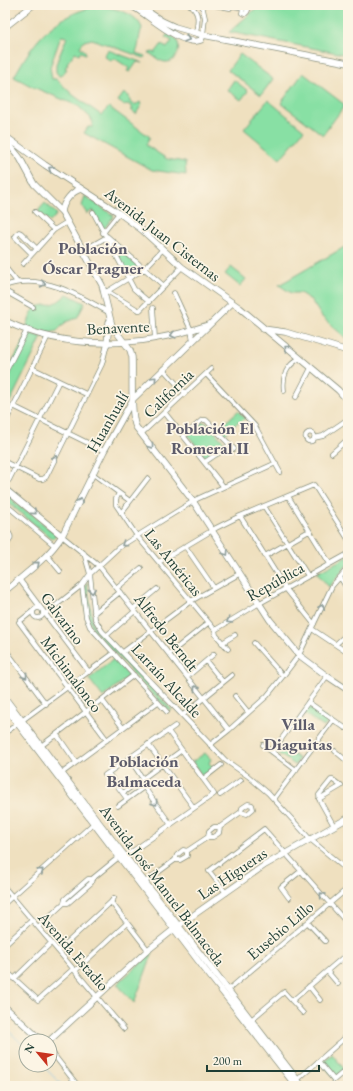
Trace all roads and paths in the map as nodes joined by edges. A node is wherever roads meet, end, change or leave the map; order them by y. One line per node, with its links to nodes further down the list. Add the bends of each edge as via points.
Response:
1 (33, 5): 8 (main road)
2 (130, 5): 10 (main road, one-way to 10, via 177,36 194,42)
3 (138, 5): 9 (main road, via 176,28)
4 (190, 5): 9 (street, via 196,10 198,18)
5 (202, 5): 10 (street, via 205,18)
6 (214, 5): 7 (street, via 242,10)
7 (227, 5)
8 (5, 27)
9 (196, 33): 10 (main road)
10 (202, 37): 11 (main road)
11 (348, 63)
12 (5, 136): 14 (main road, Avenida Juan Cisternas, one-way to 12)
13 (5, 142): 16 (main road, via 20,158 34,184)
14 (73, 183): 15 (main road, Avenida Juan Cisternas); 16 (main road, via 73,189 61,204)
15 (81, 189): 18 (main road, via 75,191); 20 (main road, Avenida Juan Cisternas)
16 (55, 204): 18 (main road)
17 (35, 212): 22 (street)
18 (62, 212): 21 (main road)
19 (93, 212): 23 (street)
20 (118, 213): 23 (street); 26 (main road, Avenida Juan Cisternas)
21 (67, 222): 22 (street); 27 (main road)
22 (54, 230): 25 (street)
23 (103, 233): 24 (street)
24 (107, 238): 27 (street); 32 (street); 33 (street)
25 (37, 249): 28 (street); 28 (street, via 18,232 15,237)
26 (163, 249): 31 (main road, Avenida Juan Cisternas); 32 (street)
27 (84, 250): 38 (main road)
28 (32, 254): 29 (street)
29 (23, 264)
30 (5, 267): 34 (street)
31 (182, 267): 36 (street); 41 (main road, Avenida Juan Cisternas)
32 (144, 268): 33 (street); 36 (street)
33 (128, 279): 38 (street); 40 (street, via 134,289)
34 (17, 282): 35 (street); 44 (street, one-way to 44, via 57,287 88,301)
35 (5, 286)
36 (164, 286): 40 (street)
37 (5, 291): 42 (street)
38 (106, 292): 40 (street, via 139,311); 44 (main road)
39 (174, 293): 49 (street)
40 (149, 302)
41 (234, 306): 46 (main road, Huanhualí); 47 (main road, Avenida Juan Cisternas)
42 (33, 307)
43 (153, 308): 51 (street)
44 (109, 315): 53 (main road, via 112,326); 54 (main road)
45 (5, 321): 48 (main road, Benavente)
46 (212, 322): 49 (main road, Benavente); 52 (main road, Huanhualí)
47 (264, 329): 55 (main road, via 285,332); 56 (main road, Avenida Juan Cisternas, one-way to 47)
48 (28, 330): 50 (main road, Benavente); 61 (street)
49 (191, 330): 51 (main road, Benavente, one-way to 51); 52 (street)
50 (48, 336): 54 (main road, Benavente, via 81,343); 57 (street)
51 (155, 339): 53 (main road, Benavente)
52 (193, 340): 59 (main road, Huanhualí)
53 (124, 343): 54 (main road, Benavente); 68 (main road, via 132,357)
54 (107, 344): 66 (street, via 104,359)
55 (348, 351)
56 (300, 358): 58 (main road, Avenida Juan Cisternas); 64 (street, via 286,370)
57 (32, 368): 63 (street); 70 (street)
58 (311, 368): 67 (street); 69 (main road, Avenida Juan Cisternas)
59 (163, 369): 65 (street); 68 (main road, Huanhualí, one-way to 59)
60 (211, 369): 62 (street, California)
61 (5, 373)
62 (206, 374): 65 (street, California); 88 (street, via 255,426)
63 (59, 381): 66 (street); 72 (street)
64 (284, 391)
65 (185, 393): 71 (street, California)
66 (86, 394): 77 (street)
67 (296, 397)
68 (133, 399): 75 (main road); 76 (main road, Huanhualí)
69 (348, 401)
70 (13, 406): 72 (street); 74 (street)
71 (165, 413): 78 (street, California); 79 (street)
72 (40, 419): 77 (street); 89 (street)
73 (348, 419): 80 (street, via 323,436)
74 (5, 423)
75 (134, 423): 76 (main road, via 126,420); 78 (main road)
76 (118, 425): 84 (main road, Huanhualí)
77 (68, 433): 84 (street); 89 (street, one-way to 77, via 39,479 44,478)
78 (141, 434): 99 (main road, one-way to 99)
79 (184, 436): 82 (street, via 202,420 206,420); 87 (street)
80 (314, 438)
81 (348, 439): 85 (street)
82 (230, 445): 83 (street); 87 (street)
83 (234, 449)
84 (104, 451): 91 (main road, Huanhualí)
85 (332, 453)
86 (5, 462): 89 (street)
87 (205, 462): 94 (street)
88 (276, 463): 90 (street); 94 (street)
89 (16, 468): 93 (street)
90 (280, 472)
91 (93, 474): 96 (street); 107 (main road, Huanhualí, one-way to 91)
92 (148, 478): 98 (street)
93 (10, 480)
94 (223, 486): 99 (street)
95 (5, 489): 107 (main road, one-way to 107)
96 (119, 493): 98 (street); 102 (street, Las Américas, via 116,501)
97 (288, 496): 101 (street); 106 (street); 109 (street, via 314,485)
98 (130, 501): 102 (street)
99 (193, 501): 105 (main road); 108 (street)
100 (5, 504): 112 (street)
101 (264, 506): 103 (street); 110 (street)
102 (121, 513): 108 (street, Las Américas)
103 (240, 516): 105 (street); 117 (street)
104 (5, 529): 111 (street, via 11,538)
105 (212, 531): 113 (street); 125 (main road, one-way to 125)
106 (309, 531): 110 (street); 119 (street)
107 (62, 536): 112 (main road, Huanhualí); 114 (street)
108 (137, 536): 118 (street, Las Américas); 120 (street, one-way to 120, via 118,548)
109 (348, 539)
110 (287, 543): 117 (street); 126 (street)
111 (5, 544)
112 (55, 546): 116 (main road, Huanhualí)
113 (185, 546): 118 (street); 132 (street)
114 (84, 553): 120 (street, Alfredo Berndt); 124 (street, Larraín Alcalde)
115 (348, 554): 119 (street, República)
116 (47, 555): 123 (street); 128 (main road, Huanhualí, one-way to 116)
117 (265, 556): 133 (street)
118 (159, 562): 137 (street, Las Américas)
119 (330, 564): 126 (street, República)
120 (100, 566): 124 (street); 130 (street, Alfredo Berndt)
121 (141, 568): 130 (street)
122 (348, 568): 127 (street)
123 (60, 571)
124 (90, 574): 129 (street); 142 (street, Larraín Alcalde, one-way to 142)
125 (239, 574): 132 (street); 138 (main road)
126 (308, 576): 133 (street, República)
127 (340, 577): 134 (street); 144 (street, one-way to 127, via 332,586)
128 (19, 579): 135 (main road, Huanhualí); 139 (street, Galvarino)
129 (82, 585): 141 (street); 157 (street, Larraín Alcalde, via 86,617 90,627)
130 (117, 588): 136 (street, Alfredo Berndt)
131 (157, 588): 140 (street)
132 (214, 588): 137 (street)
133 (286, 589): 138 (street, República); 144 (street)
134 (348, 590)
135 (5, 591)
136 (120, 592): 140 (street, Alfredo Berndt); 142 (street)
137 (191, 601): 143 (street, Las Américas); 147 (street)
138 (258, 604): 146 (street, República, one-way to 146); 161 (main road)
139 (37, 608): 141 (street); 141 (street, via 33,615 37,618 42,617); 170 (street, Michimalonco, via 19,622)
140 (134, 610): 147 (street, Alfredo Berndt); 149 (street)
141 (44, 613): 163 (street, Galvarino)
142 (94, 613): 149 (street, Larraín Alcalde, via 95,620)
143 (208, 623): 146 (street, Las Américas); 159 (street)
144 (314, 624): 145 (street)
145 (312, 629): 153 (street); 161 (street)
146 (215, 630): 151 (street, Las Américas)
147 (151, 631): 156 (street); 159 (street, Alfredo Berndt)
148 (348, 633): 153 (street)
149 (106, 635): 156 (street, Larraín Alcalde)
150 (235, 635): 151 (street)
151 (222, 643): 155 (street, Las Américas)
152 (254, 643): 166 (street)
153 (336, 644): 158 (street)
154 (5, 649): 178 (street, one-way to 178)
155 (228, 649)
156 (123, 652): 183 (street, Larraín Alcalde)
157 (114, 653): 163 (street); 165 (street, Larraín Alcalde)
158 (348, 653)
159 (169, 654): 168 (street, Alfredo Berndt)
160 (214, 654): 162 (street)
161 (299, 655): 166 (street); 167 (main road)
162 (206, 661): 168 (street); 169 (street)
163 (88, 672): 170 (street)
164 (232, 674): 169 (street)
165 (134, 675): 175 (street); 176 (street, Larraín Alcalde)
166 (283, 676): 182 (street, via 267,696)
167 (326, 676): 171 (main road); 177 (street)
168 (187, 677): 174 (street, Alfredo Berndt, one-way to 168)
169 (223, 682): 174 (street)
170 (67, 688): 178 (street); 180 (street, Michimalonco)
171 (348, 690)
172 (235, 696): 182 (street)
173 (5, 698): 185 (main road, Avenida José Manuel Balmaceda)
174 (204, 698): 183 (street); 189 (street, Alfredo Berndt)
175 (102, 700): 180 (street); 187 (street)
176 (158, 702): 181 (street, Larraín Alcalde); 187 (street)
177 (308, 702): 184 (street); 200 (street)
178 (46, 704): 185 (street)
179 (5, 707): 185 (main road, Avenida José Manuel Balmaceda)
180 (86, 712): 192 (street); 193 (street, Michimalonco)
181 (167, 712)
182 (248, 712): 189 (street)
183 (183, 715): 195 (street, Larraín Alcalde)
184 (333, 720): 188 (street); 206 (street)
185 (19, 722): 191 (street); 197 (main road, Avenida José Manuel Balmaceda); 221 (main road, Avenida José Manuel Balmaceda)
186 (175, 726): 190 (street)
187 (123, 728): 193 (street)
188 (345, 728)
189 (229, 730): 195 (street)
190 (168, 731): 194 (street); 198 (street)
191 (5, 733)
192 (57, 735): 197 (street); 202 (street)
193 (107, 740): 202 (street)
194 (148, 744): 201 (street); 204 (street)
195 (210, 745): 215 (street, Larraín Alcalde, via 229,764 248,776)
196 (263, 745): 200 (street)
197 (41, 746): 207 (main road, Avenida José Manuel Balmaceda)
198 (182, 750): 204 (street); 209 (street)
199 (335, 751): 203 (street)
200 (272, 752): 206 (street)
201 (129, 758): 208 (street); 212 (street, via 106,774)
202 (76, 762): 207 (street)
203 (348, 762)
204 (163, 764): 208 (street); 218 (street)
205 (221, 765): 209 (street)
206 (296, 770): 215 (street)
207 (62, 773): 221 (main road, Avenida José Manuel Balmaceda)
208 (143, 779): 211 (street); 212 (street)
209 (203, 779): 218 (street, via 214,794)
210 (241, 780): 213 (street)
211 (144, 787): 214 (street); 222 (street, one-way to 222)
212 (123, 793): 214 (street)
213 (220, 795)
214 (127, 799): 217 (street)
215 (274, 799): 224 (street, Larraín Alcalde)
216 (320, 799): 216 (street, via 325,796 341,786 331,780 319,795); 223 (street)
217 (118, 806)
218 (194, 808): 222 (street)
219 (241, 812): 231 (street, via 220,827 219,833 213,837 208,836 187,851 183,850 177,854 175,860)
220 (348, 818): 223 (main road, Las Higueras)
221 (95, 822): 226 (main road, Avenida José Manuel Balmaceda); 235 (street, one-way to 221)
222 (171, 825): 226 (street)
223 (334, 826): 224 (main road, Las Higueras)
224 (310, 839): 225 (main road, Las Higueras); 228 (street, Larraín Alcalde)
225 (286, 853): 229 (street); 234 (main road, Las Higueras); 234 (street, via 264,829 210,871)
226 (122, 858): 231 (main road, Avenida José Manuel Balmaceda); 245 (street, via 92,879 91,883); 246 (main road, Avenida José Manuel Balmaceda)
227 (348, 860): 228 (street)
228 (342, 866): 230 (street, Larraín Alcalde)
229 (301, 871): 237 (street, via 281,887); 240 (street, one-way to 229)
230 (348, 871)
231 (145, 882): 246 (main road, Avenida José Manuel Balmaceda)
232 (5, 888): 235 (street, Avenida Estadio)
233 (348, 888): 240 (street, Eusebio Lillo)
234 (226, 893): 246 (main road, Las Higueras)
235 (12, 897): 239 (street); 241 (street, Avenida Estadio)
236 (114, 898): 238 (street)
237 (289, 898)
238 (111, 902): 242 (street); 251 (street)
239 (5, 903)
240 (330, 904): 243 (street, Eusebio Lillo); 244 (street)
241 (32, 920): 245 (street, Avenida Estadio); 249 (street)
242 (127, 923): 250 (street); 256 (street)
243 (308, 923): 247 (street); 262 (street, Eusebio Lillo)
244 (348, 924)
245 (38, 927): 248 (street, Avenida Estadio)
246 (176, 927): 250 (main road, Las Higueras); 257 (main road, Avenida José Manuel Balmaceda); 262 (main road, Avenida José Manuel Balmaceda)
247 (325, 940)
248 (52, 943): 251 (street, Avenida Estadio); 259 (street)
249 (5, 945)
250 (148, 950): 263 (main road, Las Higueras)
251 (58, 951): 256 (street, Avenida Estadio)
252 (348, 953): 253 (street)
253 (344, 957): 254 (street); 258 (street)
254 (348, 962)
255 (5, 970): 259 (street)
256 (74, 970): 259 (street, via 38,1000); 263 (street, Avenida Estadio)
257 (206, 971): 262 (main road, via 221,989); 276 (main road, Avenida José Manuel Balmaceda)
258 (327, 971): 260 (street); 261 (street)
259 (14, 979)
260 (338, 984)
261 (309, 986): 264 (street); 265 (street)
262 (228, 990): 268 (main road, Avenida José Manuel Balmaceda)
263 (97, 996): 269 (street, Avenida Estadio); 271 (main road, Las Higueras)
264 (320, 1000)
265 (292, 1001): 267 (street); 268 (street, via 284,992)
266 (5, 1006): 270 (main road)
267 (303, 1013)
268 (251, 1020): 276 (main road, Avenida José Manuel Balmaceda)
269 (124, 1029)
270 (34, 1033)
271 (58, 1033)
272 (348, 1035): 274 (street)
273 (58, 1060): 277 (street)
274 (319, 1062): 275 (street, via 334,1080); 276 (street)
275 (348, 1068)
276 (296, 1083): 278 (main road, Avenida José Manuel Balmaceda)
277 (78, 1086)
278 (302, 1086)

